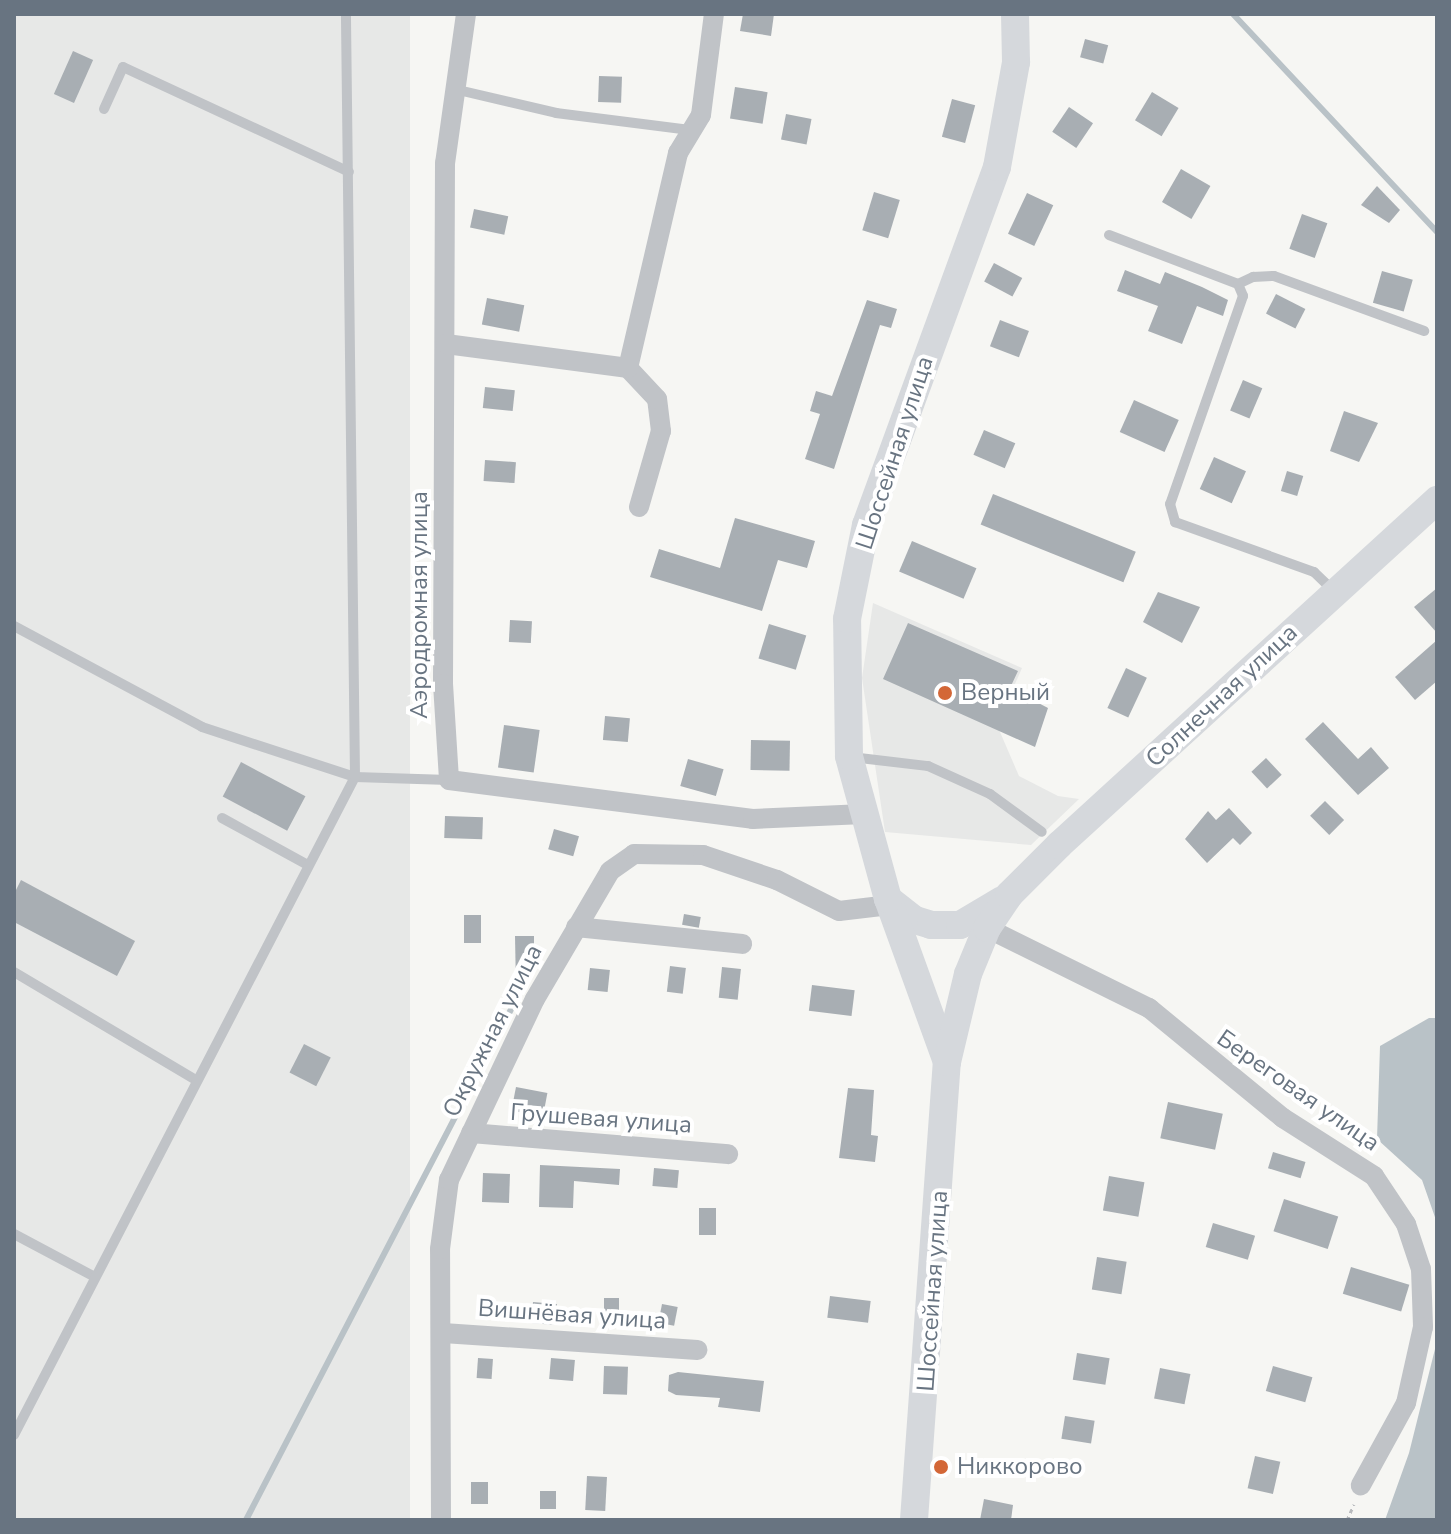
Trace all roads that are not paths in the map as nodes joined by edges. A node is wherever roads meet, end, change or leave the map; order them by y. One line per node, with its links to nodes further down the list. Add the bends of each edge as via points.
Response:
1 (346, 14): 8 (lane)
2 (466, 14): 5 (street, Аэродромная улица)
3 (714, 14): 7 (street, via 701,115)
4 (1015, 14): 18 (main road, Шоссейная улица, via 1016,62 997,167 866,525 847,619)
5 (452, 89): 7 (lane, via 556,113); 12 (street, Аэродромная улица, via 445,163)
6 (104, 109): 8 (lane, via 123,67)
7 (690, 130): 13 (street, via 678,153)
8 (349, 172): 19 (lane)
9 (1109, 235): 10 (lane)
10 (1238, 284): 11 (lane, via 1274,276); 16 (lane, via 1241,310 1170,504 1175,522 1314,572)
11 (1424, 331)
12 (446, 344): 13 (street); 20 (street, Аэродромная улица, via 443,684)
13 (628, 368): 15 (street, via 657,399 661,431)
14 (1437, 500): 16 (main road, Солнечная улица)
15 (639, 507)
16 (1335, 592): 25 (main road, Солнечная улица)
17 (14, 626): 19 (lane, via 202,727)
18 (849, 756): 21 (main road, Шоссейная улица); 23 (lane, via 928,766 990,794)
19 (355, 777): 20 (lane); 24 (lane)
20 (449, 780): 21 (street, via 753,819)
21 (864, 814): 26 (main road, Шоссейная улица)
22 (222, 818): 24 (lane)
23 (1042, 832)
24 (306, 864): 32 (lane)
25 (1009, 895): 26 (main road, via 960,925 915,920); 28 (main road)
26 (889, 902): 27 (street, Окружная улица, via 839,911 777,880 703,855 665,851 634,854 610,871); 31 (main road, Шоссейная улица)
27 (576, 927): 29 (street); 33 (street, Окружная улица)
28 (987, 928): 31 (main road, via 968,974); 40 (street, Береговая улица, via 1149,1008 1283,1118 1374,1176 1398,1212 1421,1269 1423,1327 1406,1403)
29 (742, 944)
30 (14, 972): 32 (lane)
31 (947, 1062): 42 (main road, Шоссейная улица)
32 (196, 1080): 36 (lane)
33 (471, 1133): 34 (street, Грушевая улица); 37 (street, Окружная улица, via 442,1210)
34 (728, 1154)
35 (14, 1234): 36 (lane)
36 (95, 1277): 39 (lane)
37 (443, 1333): 38 (street, Вишнёвая улица); 41 (street, Окружная улица)
38 (697, 1350)
39 (14, 1435)
40 (1361, 1485)
41 (441, 1520)
42 (914, 1520)

